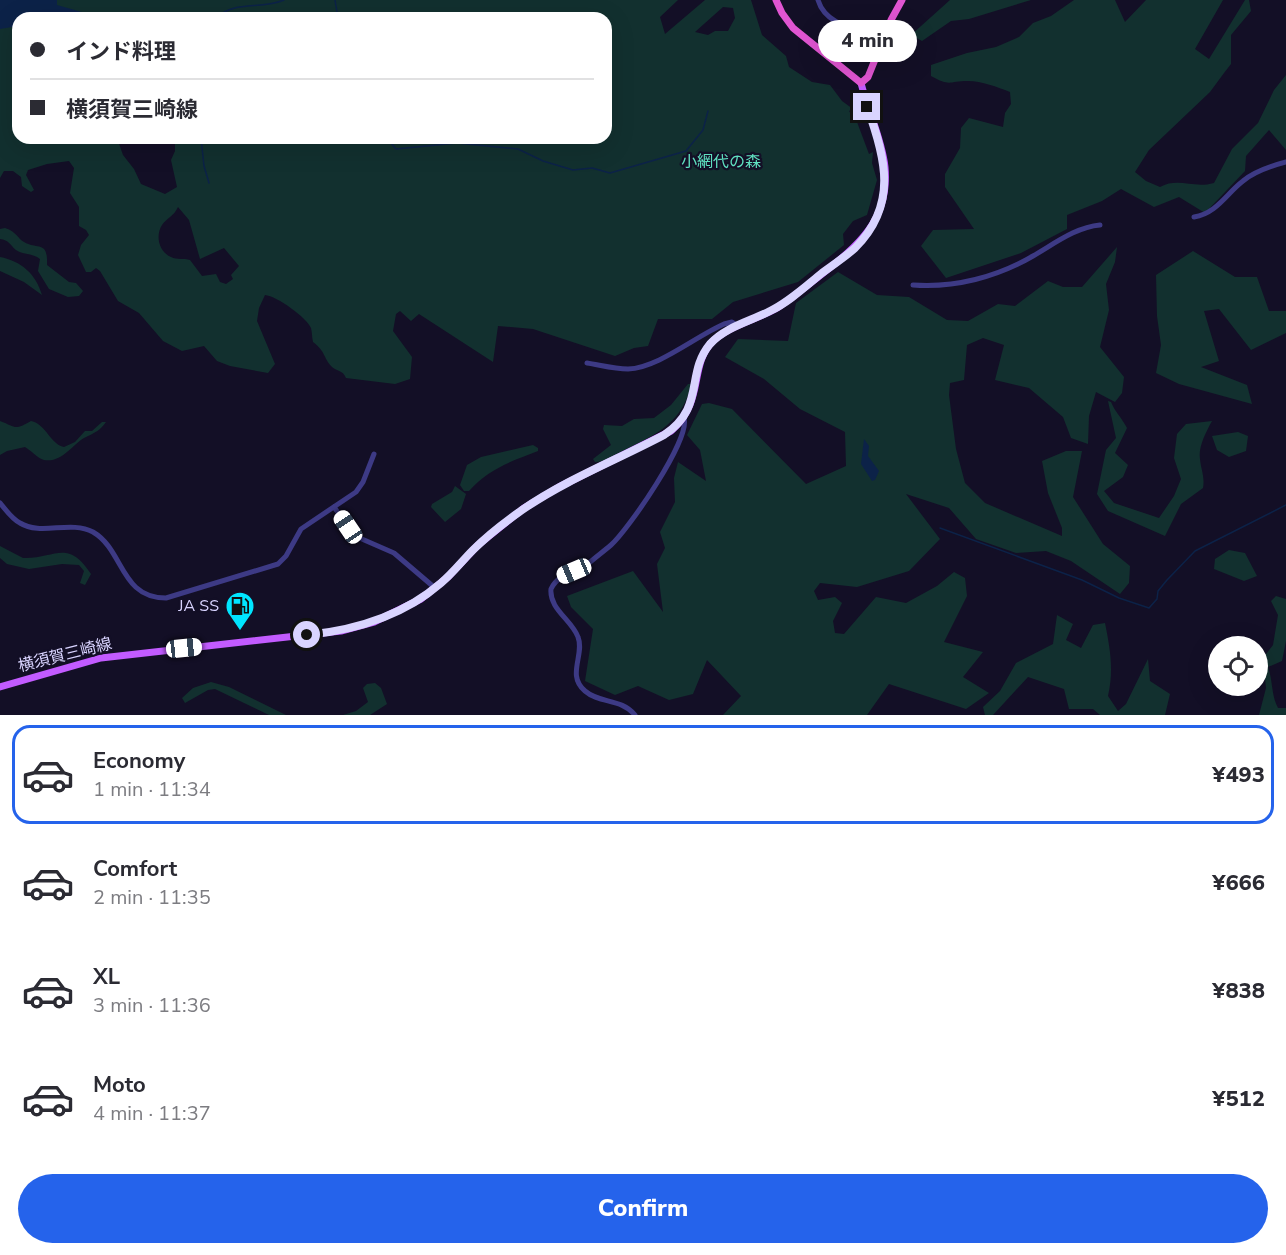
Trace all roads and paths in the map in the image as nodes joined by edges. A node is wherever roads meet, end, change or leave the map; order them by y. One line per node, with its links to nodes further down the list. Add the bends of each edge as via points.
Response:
1 (776, 0): 5 (highway, via 793,28)
2 (818, 0): 4 (street, via 830,18)
3 (902, 0): 4 (highway)
4 (883, 39): 5 (highway, via 868,77)
5 (861, 83): 10 (main road, 横須賀三崎線, via 885,166 884,195 873,225 852,251 795,295)
6 (1286, 162): 7 (street, via 1250,176 1217,207)
7 (1194, 217)
8 (1100, 225): 9 (street, via 1072,234 990,277)
9 (913, 285)
10 (738, 326): 11 (street, via 732,322 724,324 642,367); 12 (main road, 横須賀三崎線, via 707,349)
11 (587, 363)
12 (684, 418): 16 (main road, 横須賀三崎線, via 664,435 524,508 478,545); 18 (street, via 685,427 675,454 629,526 601,553 558,579 551,589 553,601 579,638 575,672 580,686 591,695 627,707)
13 (374, 454): 15 (street, via 359,488)
14 (0, 503): 15 (street, via 13,519 24,525 78,527 94,532 136,588 163,598 276,566 301,529)
15 (334, 507): 16 (street, via 363,542 394,553)
16 (435, 588): 17 (main road, 横須賀三崎線, via 393,614 341,631 101,658)
17 (0, 687)
18 (634, 715)

